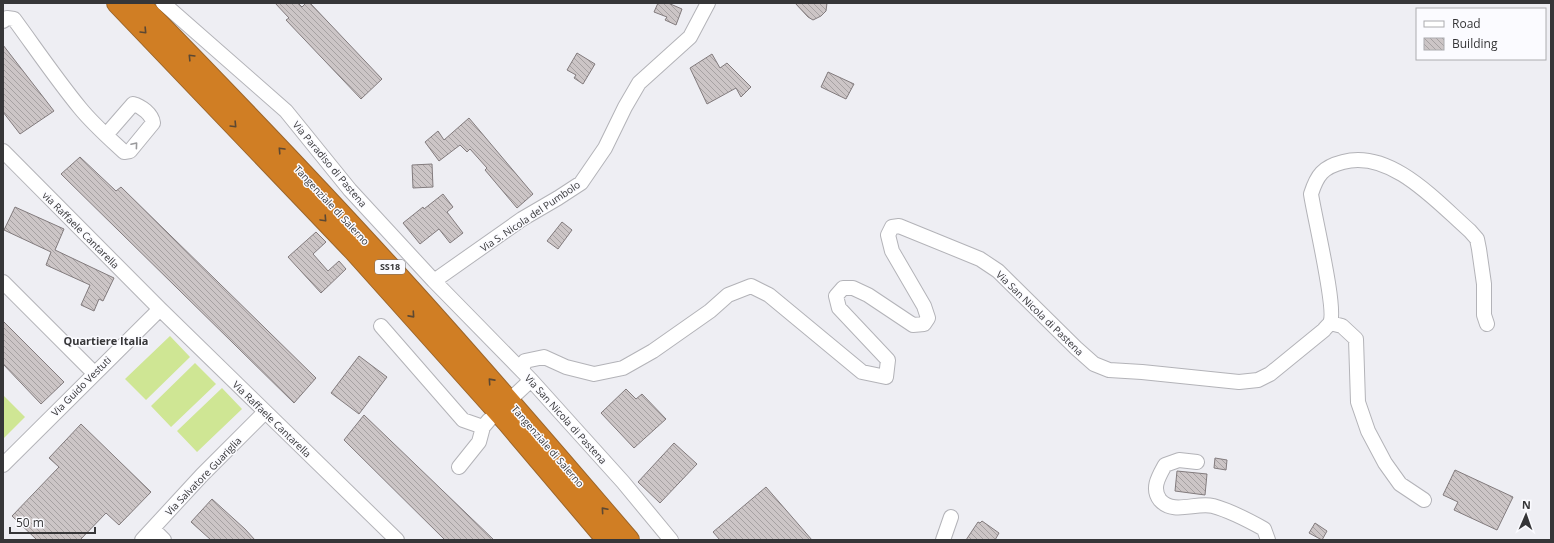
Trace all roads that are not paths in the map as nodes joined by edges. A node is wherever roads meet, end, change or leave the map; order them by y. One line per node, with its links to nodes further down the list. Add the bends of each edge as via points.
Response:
1 (117, 3): 27 (highway, Tangenziale di Salerno / SS18, one-way to 27, via 354,251 507,422)
2 (139, 3): 28 (highway, Tangenziale di Salerno / SS18, one-way to 2, via 389,266)
3 (163, 3): 8 (street, Via Paradiso di Pastena, via 286,111 350,190)
4 (708, 3): 8 (street, Via S. Nicola del Pumbolo, via 690,37 638,83 605,148 581,183 522,218)
5 (3, 21): 6 (street, via 7,18 14,19 80,108)
6 (106, 135)
7 (3, 151): 10 (street, via Raffaele Cantarella)
8 (434, 281): 15 (street, Via Paradiso di Pastena)
9 (3, 282): 14 (street)
10 (160, 309): 14 (street, Via Guido Vestuti); 17 (street, Via Raffaele Cantarella)
11 (1330, 323): 12 (street, via 1328,283 1311,194 1315,181 1324,169 1353,159 1371,160 1408,177 1477,239); 15 (street, Via San Nicola di Pastena, via 1270,374 1258,380 1239,382 1109,370 1094,364 1076,348 998,271 980,259 899,226 892,227 888,234 892,251 924,306 928,318 924,324 913,325 853,288 843,288 836,296 839,308 888,360 886,377 862,372 769,295 751,286 728,295 704,316 623,368 594,374 566,367 544,357 525,361); 21 (street, via 1342,326 1356,339 1358,402 1368,431 1400,484)
12 (1487, 324)
13 (381, 326): 20 (street, via 463,420 487,423 479,442)
14 (94, 373): 19 (street, Via Guido Vestuti)
15 (527, 375): 16 (street); 29 (street, Via San Nicola di Pastena)
16 (515, 395)
17 (265, 412): 23 (street, Via Salvatore Guariglia); 26 (street, Via Raffaele Cantarella)
18 (1197, 462): 31 (street, via 1179,460 1165,465 1157,479 1156,487 1163,503 1172,507 1212,506 1238,515 1264,529)
19 (3, 464)
20 (459, 468)
21 (1424, 500)
22 (951, 517): 30 (street)
23 (153, 529): 24 (street, Via Salvatore Guariglia); 25 (street)
24 (142, 540)
25 (164, 540)
26 (397, 540)
27 (607, 540)
28 (629, 540)
29 (671, 540)
30 (943, 540)
31 (1268, 540)

